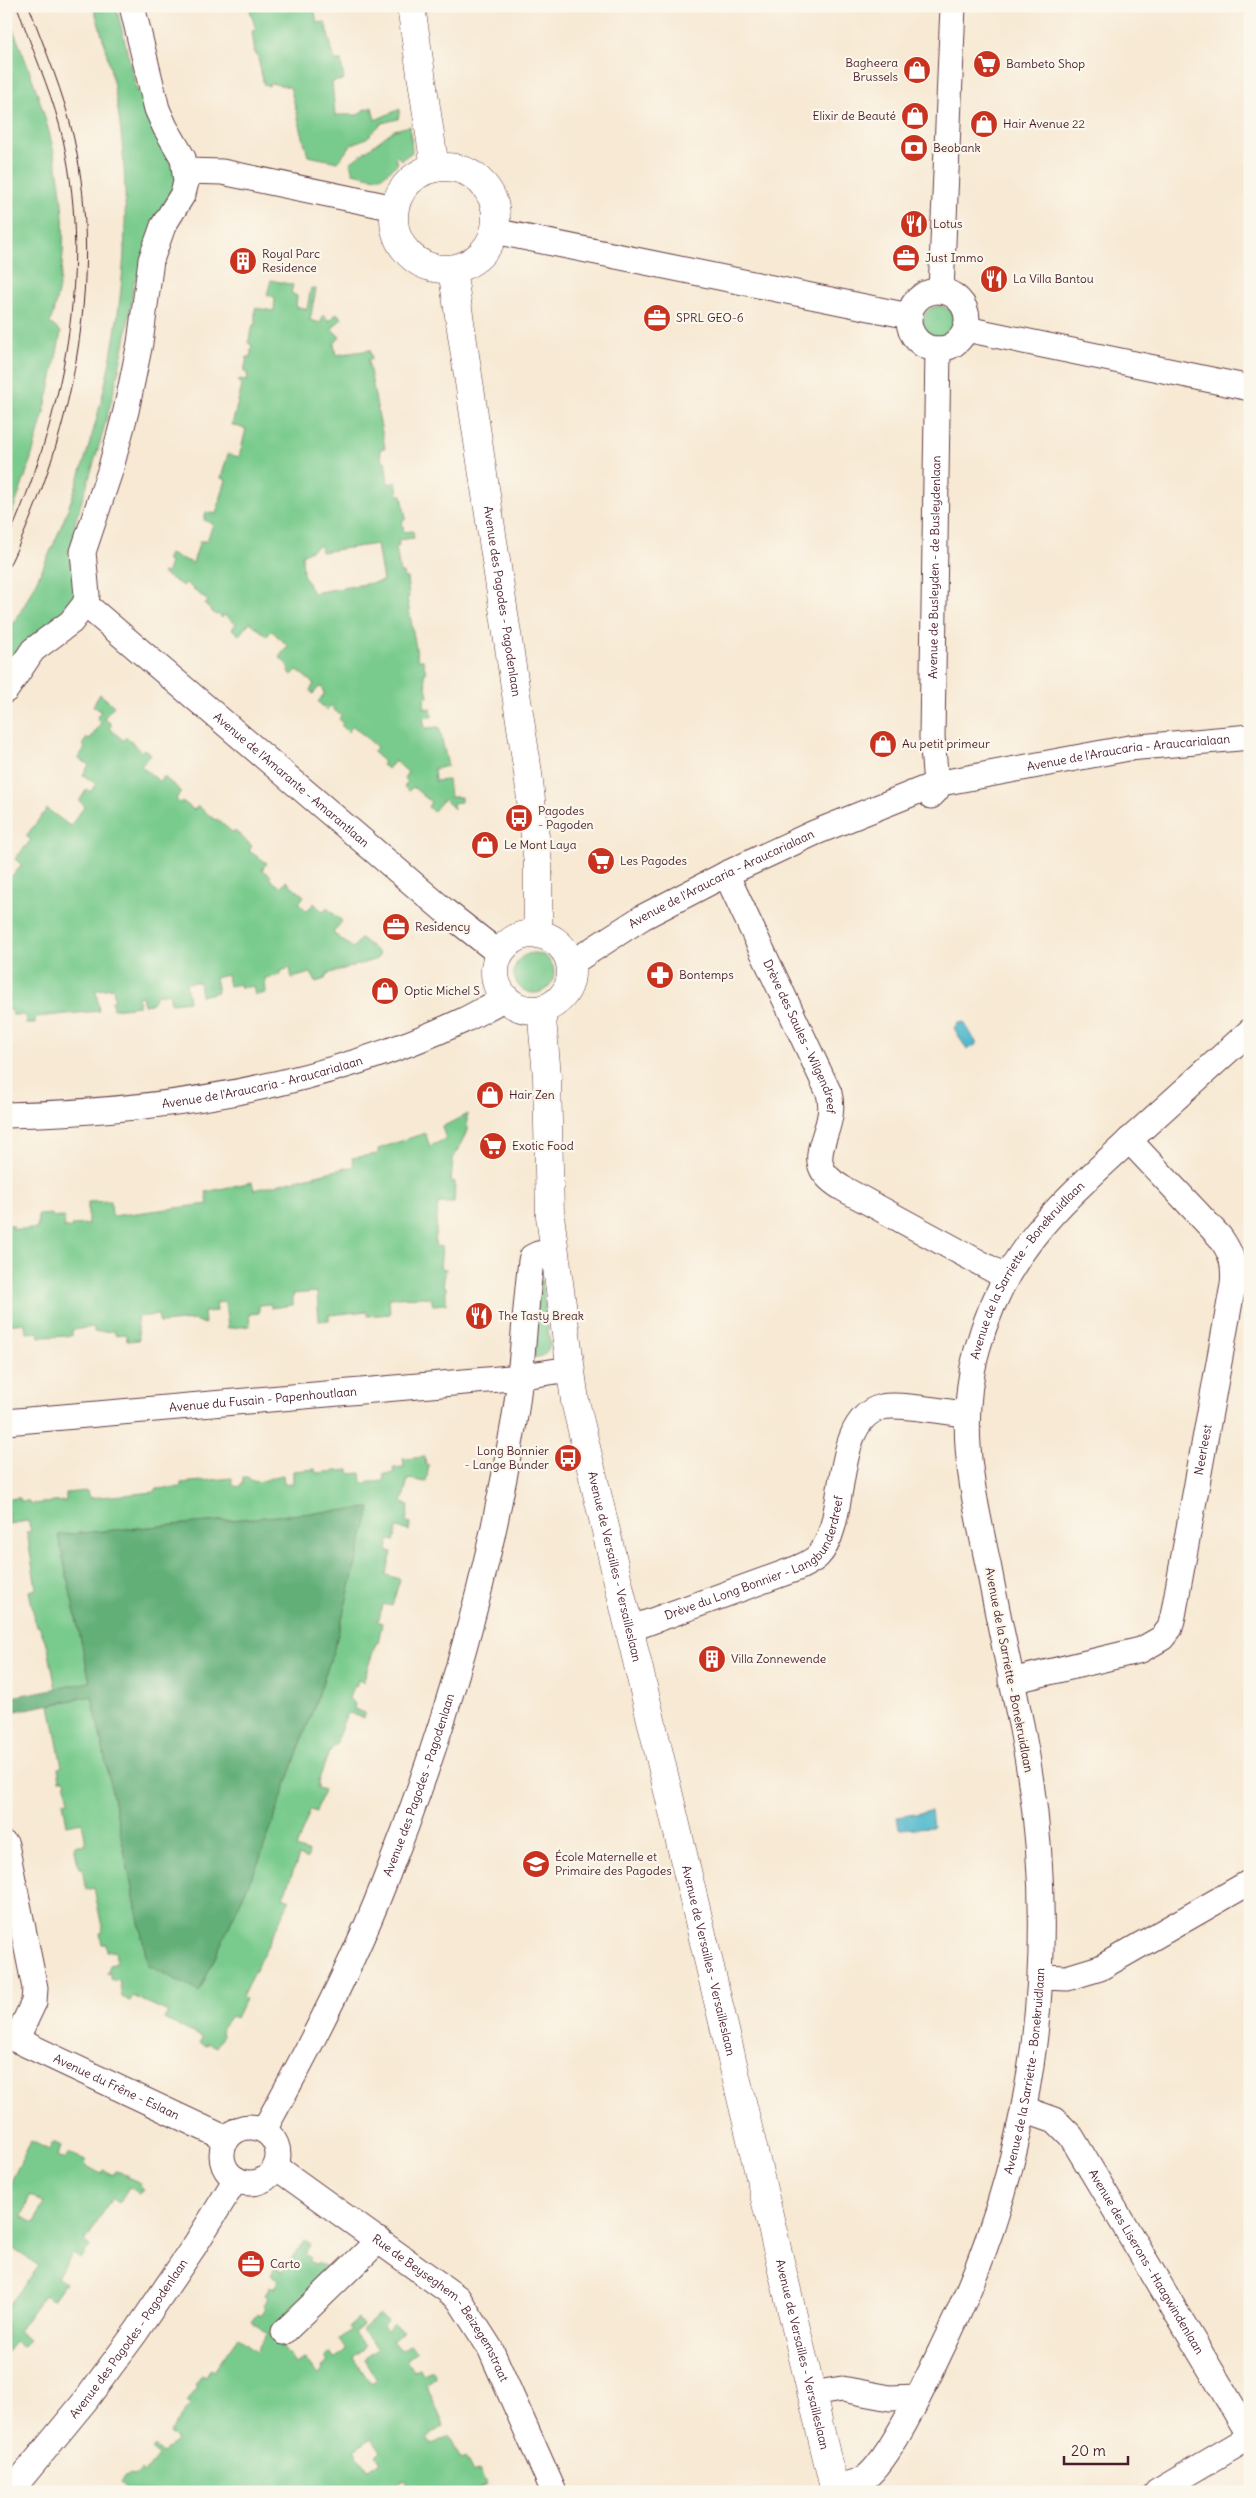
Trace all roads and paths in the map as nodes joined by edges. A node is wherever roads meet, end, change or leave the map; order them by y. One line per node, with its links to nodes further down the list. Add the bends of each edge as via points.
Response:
1 (132, 6): 5 (street, via 157,109 184,158)
2 (411, 6): 4 (street)
3 (954, 6): 9 (street)
4 (435, 168): 6 (street, via 409,182); 7 (street, via 458,169 478,180 491,197)
5 (186, 171): 6 (street, via 222,172); 14 (street, via 183,194 163,226 151,260 140,343 126,411 83,552)
6 (395, 208): 8 (street, via 395,230 404,249 430,267)
7 (494, 231): 8 (street, via 479,256); 10 (street)
8 (452, 269): 21 (street, Avenue des Pagodes - Pagodenlaan, via 528,773 538,864)
9 (941, 291): 10 (street, via 920,297); 11 (street, via 964,307)
10 (909, 316): 12 (street, via 910,326 920,343)
11 (966, 329): 12 (street, via 957,343); 13 (street)
12 (938, 349): 18 (street, Avenue de Busleyden - de Busleydenlaan, via 932,737)
13 (1250, 388)
14 (85, 604): 15 (street, via 71,622 33,650); 22 (street, Avenue de l'Amarante - Amarantlaan)
15 (6, 690)
16 (1250, 736): 17 (street, Avenue de l'Araucaria - Araucarialaan, via 1130,748)
17 (1007, 770): 18 (street, Avenue de l'Araucaria - Araucarialaan); 19 (street, Avenue de l'Araucaria - Araucarialaan, via 974,789 926,803)
18 (936, 784): 19 (street, Avenue de l'Araucaria - Araucarialaan, via 933,796)
19 (892, 807): 20 (street, Avenue de l'Araucaria - Araucarialaan, via 814,832)
20 (726, 874): 23 (street, Avenue de l'Araucaria - Araucarialaan, via 630,925); 30 (street, Drève des Saules - Wilgendreef, via 829,1093 832,1108 819,1161 823,1175)
21 (538, 934): 22 (street, via 512,940); 23 (street, via 562,947)
22 (500, 954): 24 (street, via 496,963 497,982)
23 (570, 964): 25 (street, via 570,982 566,990 555,1003)
24 (506, 998): 25 (street, via 521,1008); 27 (street, Avenue de l'Araucaria - Araucarialaan, via 462,1021 370,1056 249,1090 125,1109)
25 (538, 1010): 29 (street, via 542,1019 548,1076 549,1198)
26 (1250, 1031): 28 (street, Avenue de la Sarriette - Bonekruidlaan)
27 (6, 1115)
28 (1129, 1140): 30 (street, Avenue de la Sarriette - Bonekruidlaan, via 1046,1218); 36 (street, Neerleest, via 1220,1237 1231,1252 1235,1265 1173,1616 1170,1628 1162,1638 1141,1650)
29 (554, 1252): 31 (street); 32 (street, via 532,1257)
30 (1006, 1277): 33 (street, Avenue de la Sarriette - Bonekruidlaan, via 978,1344)
31 (570, 1369): 32 (street, Avenue du Fusain - Papenhoutlaan); 35 (street, Avenue de Versailles - Versailleslaan)
32 (520, 1377): 34 (street, Avenue du Fusain - Papenhoutlaan); 42 (street, Avenue des Pagodes - Pagodenlaan, via 503,1483 472,1619 452,1693 419,1791 358,1943)
33 (966, 1414): 35 (street, Drève du Long Bonnier - Langbunderdreef, via 888,1407 866,1415 851,1440 828,1537 817,1557 798,1568); 36 (street, Avenue de la Sarriette - Bonekruidlaan, via 970,1475)
34 (6, 1422)
35 (630, 1629): 48 (street, Avenue de Versailles - Versailleslaan)
36 (1012, 1681): 39 (street, Avenue de la Sarriette - Bonekruidlaan, via 1039,1835)
37 (6, 1845): 40 (street, via 35,1988 34,2002)
38 (1250, 1882): 39 (street, via 1100,1968 1067,1978)
39 (1042, 1977): 41 (street, Avenue de la Sarriette - Bonekruidlaan, via 1036,2040)
40 (11, 2037): 43 (street, Avenue du Frêne - Eslaan)
41 (1024, 2109): 49 (street, Avenue de la Sarriette - Bonekruidlaan, via 1001,2200 978,2264 953,2327); 50 (street, Avenue des Liserons - Haagwindenlaan, via 1055,2120 1071,2136)
42 (264, 2130): 43 (street, via 244,2127); 44 (street, via 277,2146)
43 (227, 2139): 45 (street, via 223,2161)
44 (276, 2167): 45 (street, via 263,2180 245,2182); 46 (street, Rue de Beyseghem - Beizegemstraat)
45 (236, 2179): 52 (street, Avenue des Pagodes - Pagodenlaan, via 136,2332 85,2401)
46 (379, 2240): 47 (street); 53 (street, Rue de Beyseghem - Beizegemstraat, via 444,2286 470,2313 490,2348)
47 (284, 2332)
48 (811, 2394): 49 (street, via 842,2389 890,2398); 51 (street, Avenue de Versailles - Versailleslaan)
49 (918, 2397): 51 (street, Avenue de la Sarriette - Bonekruidlaan, via 874,2469 862,2480)
50 (1250, 2436): 54 (street)
51 (834, 2490)
52 (10, 2492)
53 (554, 2492)
54 (1156, 2492)

